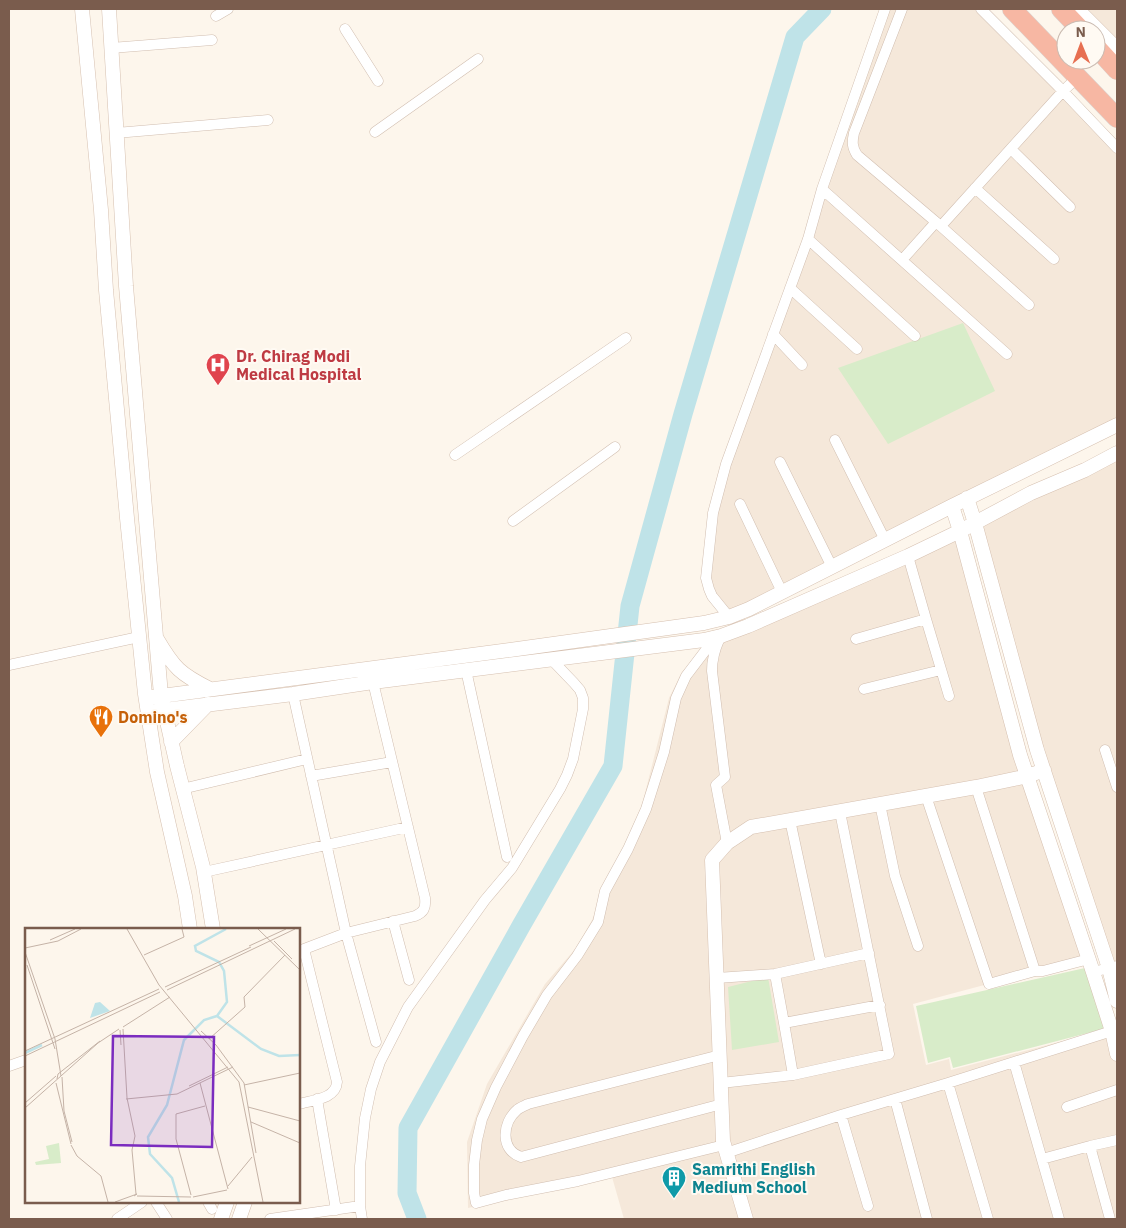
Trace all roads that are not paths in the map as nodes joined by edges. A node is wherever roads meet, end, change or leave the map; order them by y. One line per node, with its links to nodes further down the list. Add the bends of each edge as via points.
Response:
1 (82, 9): 60 (street)
2 (109, 9): 12 (street)
3 (228, 9): 9 (street)
4 (884, 9): 27 (street)
5 (902, 9): 29 (street, via 854,133 853,149)
6 (981, 9): 19 (street)
7 (1012, 9): 17 (highway)
8 (1070, 10): 13 (street)
9 (216, 16)
10 (345, 28): 18 (street)
11 (212, 40): 12 (street)
12 (111, 48): 23 (street)
13 (1117, 49)
14 (1106, 58): 16 (highway)
15 (478, 59): 22 (street)
16 (1117, 70)
17 (1078, 77): 19 (street); 20 (highway)
18 (378, 81)
19 (1063, 91): 24 (street); 25 (street)
20 (1117, 118)
21 (268, 120): 23 (street)
22 (375, 132)
23 (116, 133): 59 (street)
24 (1117, 148)
25 (1011, 149): 26 (street); 28 (street)
26 (975, 188): 29 (street); 31 (street)
27 (822, 189): 30 (street); 32 (street)
28 (1070, 207)
29 (939, 224): 32 (street); 34 (street)
30 (808, 240): 33 (street); 36 (street)
31 (1054, 259)
32 (902, 260): 39 (street)
33 (790, 288): 35 (street); 38 (street)
34 (1029, 305)
35 (773, 334): 40 (street); 57 (street, via 726,464 713,513 706,578 712,596)
36 (915, 336)
37 (626, 338): 45 (street)
38 (857, 349)
39 (1007, 354)
40 (802, 366)
41 (1117, 425): 47 (street)
42 (835, 440): 53 (street)
43 (615, 447): 50 (street)
44 (1117, 453): 51 (street)
45 (455, 455)
46 (780, 462): 55 (street)
47 (967, 498): 49 (street); 51 (street)
48 (740, 504): 56 (street)
49 (952, 506): 52 (street); 53 (street)
50 (513, 521)
51 (975, 523): 52 (street); 81 (street)
52 (960, 531): 54 (street); 83 (street)
53 (885, 540): 55 (street)
54 (908, 556): 58 (street); 61 (street, via 748,626)
55 (832, 567): 56 (street)
56 (782, 592): 57 (street)
57 (729, 617): 68 (street, via 584,640)
58 (926, 619): 62 (street); 66 (street)
59 (156, 636): 68 (street, via 182,673); 71 (street)
60 (139, 637): 64 (street); 73 (street)
61 (713, 638): 63 (street); 92 (street, via 712,671 725,777 716,785); 132 (street, via 686,676 676,698 664,752 646,809 605,891 598,922 523,1036 482,1119 474,1165 474,1193 476,1203)
62 (856, 638)
63 (551, 659): 65 (street); 138 (street, via 574,682 583,698 573,760 560,789 512,868 408,1007 380,1062 365,1118)
64 (9, 665)
65 (466, 670): 67 (street); 94 (street)
66 (941, 670): 69 (street); 72 (street)
67 (373, 682): 70 (street); 80 (street)
68 (210, 689): 71 (street)
69 (864, 689)
70 (293, 694): 74 (street); 79 (street)
71 (160, 695): 73 (street); 75 (street)
72 (949, 696)
73 (146, 698): 76 (street)
74 (208, 704): 75 (street); 77 (street)
75 (163, 710): 76 (street); 77 (street)
76 (148, 712): 97 (street, via 157,772)
77 (171, 742): 86 (street)
78 (1105, 750): 85 (street)
79 (307, 759): 82 (street); 86 (street)
80 (392, 762): 82 (street); 91 (street)
81 (1044, 770): 83 (street); 105 (street)
82 (311, 776): 93 (street)
83 (1028, 776): 84 (street); 104 (street)
84 (976, 787): 87 (street); 106 (street)
85 (1117, 788)
86 (182, 789): 95 (street)
87 (926, 796): 88 (street); 106 (street, via 989,984)
88 (880, 804): 89 (street); 100 (street, via 895,876)
89 (840, 812): 90 (street); 102 (street)
90 (790, 820): 92 (street, via 751,827); 103 (street)
91 (408, 828): 93 (street); 96 (street, via 426,904 420,914)
92 (727, 843): 108 (street, via 712,860)
93 (326, 846): 95 (street); 99 (street)
94 (508, 857)
95 (204, 872): 98 (street)
96 (393, 921): 99 (street); 109 (street)
97 (190, 928)
98 (213, 928)
99 (346, 933): 101 (street); 114 (street)
100 (918, 946)
101 (301, 950): 124 (street, via 337,1082 330,1095)
102 (868, 953): 103 (street); 111 (street)
103 (821, 964): 107 (street)
104 (1091, 966): 105 (street); 106 (street); 113 (street)
105 (1113, 967): 110 (street)
106 (1035, 971)
107 (775, 974): 108 (street); 112 (street)
108 (717, 978): 115 (street)
109 (409, 980)
110 (1117, 1001)
111 (880, 1005): 112 (street); 120 (street, via 889,1054)
112 (784, 1024): 120 (street)
113 (1112, 1031): 116 (street); 118 (street)
114 (376, 1042)
115 (720, 1054): 121 (street); 127 (street, via 528,1104 517,1109 509,1120 505,1129 506,1142 510,1151 521,1157)
116 (1117, 1054)
117 (25, 1060): 119 (street)
118 (1014, 1062): 122 (street); 133 (street)
119 (9, 1066)
120 (793, 1075): 121 (street)
121 (721, 1083): 127 (street)
122 (948, 1083): 125 (street); 149 (street)
123 (1117, 1090): 128 (street)
124 (317, 1099): 126 (street); 141 (street)
125 (896, 1099): 129 (street); 148 (street)
126 (300, 1104)
127 (722, 1104): 132 (street)
128 (1067, 1107)
129 (841, 1115): 132 (street); 139 (street)
130 (1117, 1140): 131 (street)
131 (1090, 1146): 133 (street); 151 (street)
132 (725, 1149): 147 (street)
133 (1042, 1160): 150 (street)
134 (141, 1203): 142 (street)
135 (157, 1203): 143 (street)
136 (225, 1203): 140 (street)
137 (244, 1203): 144 (street)
138 (360, 1206): 141 (street); 146 (street)
139 (868, 1206)
140 (214, 1210)
141 (336, 1210): 145 (street)
142 (118, 1219)
143 (167, 1219)
144 (239, 1219)
145 (270, 1219)
146 (362, 1219)
147 (746, 1219)
148 (927, 1219)
149 (988, 1219)
150 (1059, 1219)
151 (1110, 1219)

